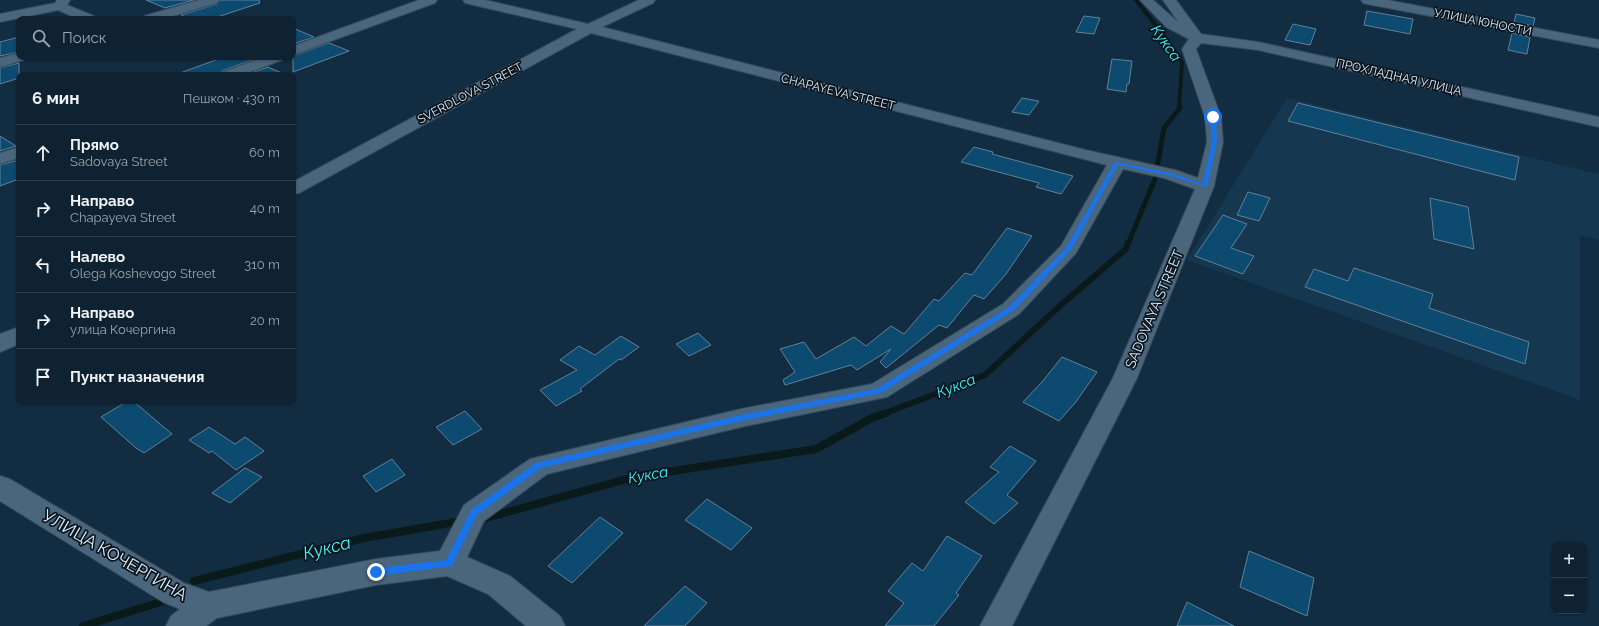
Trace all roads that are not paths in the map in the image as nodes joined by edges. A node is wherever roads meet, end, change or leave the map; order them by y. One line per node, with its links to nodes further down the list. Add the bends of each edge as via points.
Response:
1 (213, 0): 10 (street)
2 (431, 0): 15 (street)
3 (470, 0): 12 (street, CHAPAYEVA STREET)
4 (649, 0): 12 (street, SVERDLOVA STREET)
5 (1146, 0): 13 (street, via 1172,24)
6 (1169, 0): 13 (street)
7 (1367, 0): 14 (street, УЛИЦА ЮНОСТИ)
8 (61, 3): 9 (street); 11 (street)
9 (84, 16)
10 (159, 16)
11 (0, 18)
12 (589, 28): 23 (street, CHAPAYEVA STREET); 25 (street, SVERDLOVA STREET)
13 (1197, 38): 20 (street, ПРОХЛАДНАЯ УЛИЦА, via 1258,46); 24 (street, SADOVAYA STREET, via 1189,49 1213,117 1215,142)
14 (1599, 44)
15 (296, 50)
16 (16, 58): 18 (street)
17 (268, 60): 19 (street)
18 (0, 63)
19 (236, 72)
20 (1599, 122)
21 (16, 153): 22 (street)
22 (0, 159)
23 (1117, 163): 24 (street, CHAPAYEVA STREET, via 1169,174); 29 (street, via 1069,249 1011,309 878,392 741,418 539,466 474,513)
24 (1205, 186): 33 (street, SADOVAYA STREET, via 1125,378)
25 (296, 187)
26 (16, 336): 27 (street)
27 (0, 344)
28 (0, 487): 30 (street, УЛИЦА КОЧЕРГИНА, via 174,593)
29 (449, 563): 30 (street, via 376,572); 32 (street, via 499,586)
30 (209, 606): 31 (street)
31 (182, 626)
32 (549, 626)
33 (996, 626)

